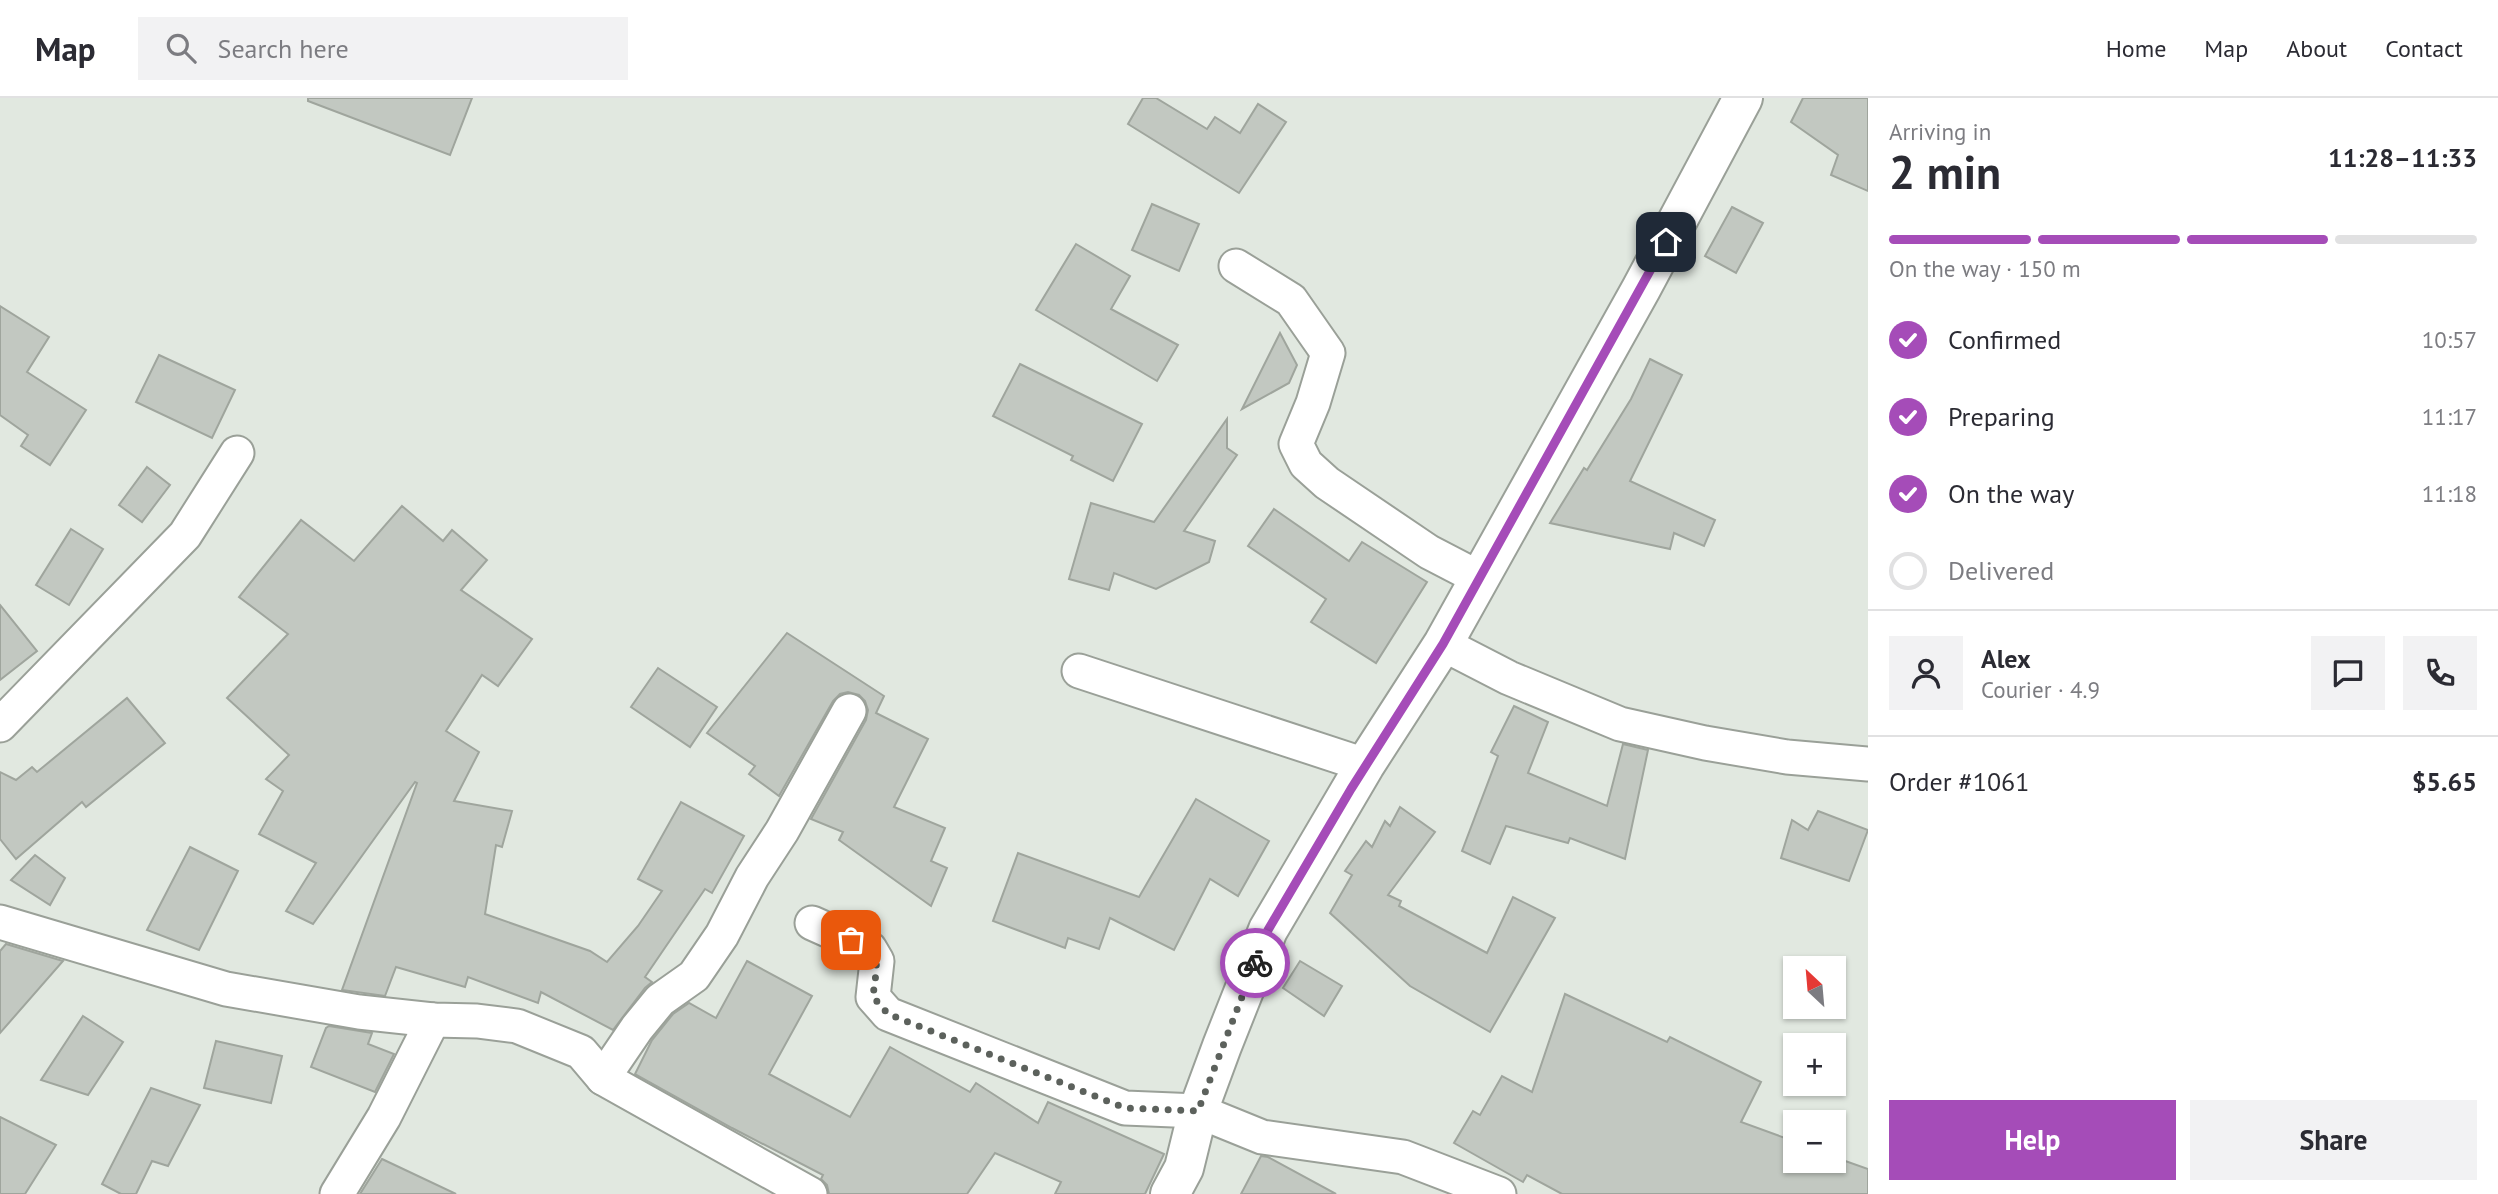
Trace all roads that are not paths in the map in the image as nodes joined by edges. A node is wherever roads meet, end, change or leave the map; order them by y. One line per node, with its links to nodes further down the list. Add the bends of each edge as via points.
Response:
1 (1743, 98): 4 (street)
2 (1236, 266): 4 (street, via 1291,300 1328,352 1296,444 1306,464 1429,552)
3 (237, 453): 8 (street, via 185,535)
4 (1479, 578): 5 (street)
5 (1443, 644): 9 (street, via 1509,678 1619,723 1787,757); 10 (street)
6 (1079, 671): 10 (street)
7 (849, 711): 14 (street, via 722,935 694,976 660,1000)
8 (0, 725)
9 (1868, 764)
10 (1365, 765): 15 (street, via 1268,930)
11 (0, 922): 13 (street, via 226,989)
12 (812, 923): 15 (street, via 870,949 877,961 873,997 888,1014 1125,1108)
13 (433, 1020): 14 (street, via 517,1026 580,1052); 16 (street, via 384,1117)
14 (603, 1078): 17 (street)
15 (1198, 1111): 18 (street, via 1184,1168); 19 (street, via 1262,1137 1403,1157)
16 (337, 1194)
17 (810, 1194)
18 (1170, 1194)
19 (1499, 1194)

